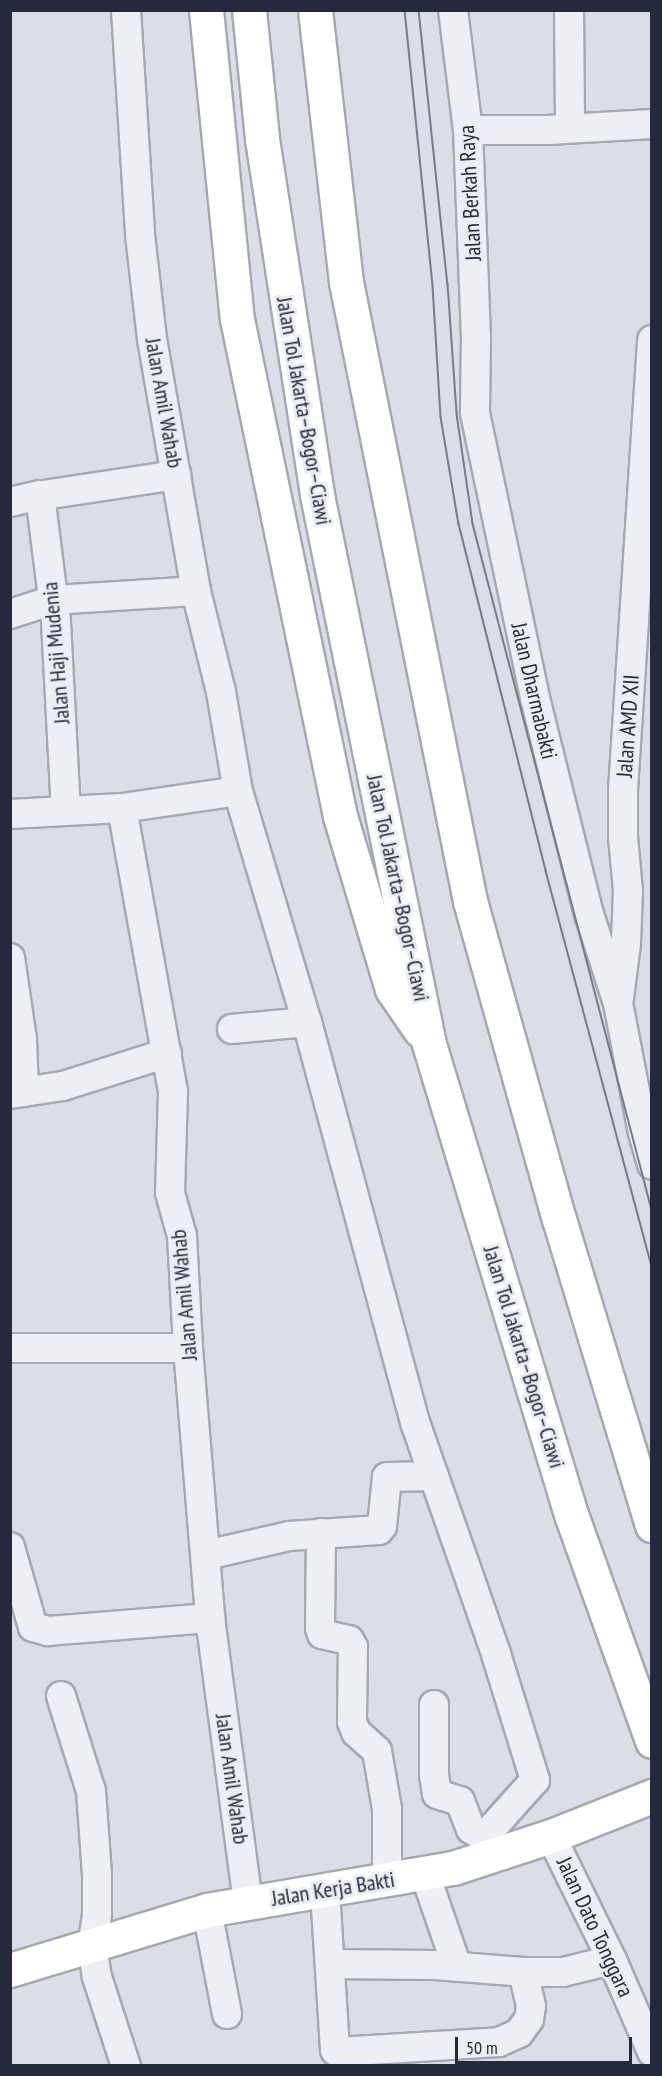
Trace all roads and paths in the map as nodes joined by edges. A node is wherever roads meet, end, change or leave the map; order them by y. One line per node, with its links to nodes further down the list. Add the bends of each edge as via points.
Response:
1 (126, 10): 12 (street, Jalan Amil Wahab, via 140,235 152,339)
2 (206, 10): 28 (main road, via 237,320 340,816 392,989)
3 (249, 10): 28 (main road, Jalan Tol Jakarta–Bogor–Ciawi, via 262,139 317,495)
4 (315, 10): 36 (main road, via 352,318 470,901 562,1230)
5 (453, 10): 9 (street, Jalan Berkah Raya)
6 (569, 10): 8 (street)
7 (651, 124): 8 (street)
8 (570, 128): 9 (street)
9 (468, 130): 11 (street, Jalan Berkah Raya)
10 (651, 340): 15 (street, Jalan AMD XII)
11 (474, 375): 25 (street, Jalan Dharmabakti, via 475,413 535,698 590,914)
12 (176, 475): 13 (street); 16 (street, Jalan Amil Wahab)
13 (40, 495): 14 (street); 17 (street, Jalan Haji Mudenia)
14 (10, 502)
15 (645, 574): 23 (street, Jalan AMD XII, via 623,790 622,837)
16 (196, 591): 17 (street); 19 (street, Jalan Amil Wahab, via 221,692)
17 (53, 600): 18 (street); 21 (street, Jalan Haji Mudenia)
18 (10, 614)
19 (238, 791): 20 (street); 26 (street, Jalan Amil Wahab)
20 (122, 808): 21 (street); 29 (street, Jalan Amil Wahab)
21 (66, 811): 22 (street)
22 (10, 814)
23 (640, 898): 25 (street, Jalan AMD XII, via 626,943)
24 (10, 958): 30 (street, via 22,1039)
25 (618, 1003): 31 (street)
26 (307, 1022): 27 (street); 35 (street, Jalan Amil Wahab, via 416,1425)
27 (232, 1029)
28 (429, 1044): 43 (main road, Jalan Tol Jakarta–Bogor–Ciawi, via 572,1517)
29 (167, 1053): 30 (street, via 63,1086); 34 (street, Jalan Amil Wahab, via 173,1092 170,1193 182,1236)
30 (17, 1093)
31 (647, 1132): 32 (street)
32 (651, 1165)
33 (10, 1348): 34 (street)
34 (188, 1348): 39 (street, Jalan Amil Wahab)
35 (434, 1476): 37 (street, via 387,1477 379,1530); 46 (street, Jalan Amil Wahab, via 535,1780)
36 (651, 1526)
37 (321, 1533): 39 (street, via 288,1536); 48 (street, via 320,1628 322,1634 349,1640 352,1647 352,1722 356,1732 377,1750 387,1809)
38 (10, 1547): 40 (street, via 33,1627 48,1631)
39 (206, 1555): 40 (street, Jalan Amil Wahab)
40 (210, 1618): 50 (street, Jalan Amil Wahab)
41 (62, 1696): 52 (street, via 91,1791 97,1874)
42 (434, 1705): 46 (street, via 437,1794 460,1801 471,1829)
43 (651, 1741)
44 (651, 1796): 45 (main road, Jalan Kerja Bakti)
45 (558, 1833): 46 (main road, Jalan Kerja Bakti); 53 (street, Jalan Dato Tonggara)
46 (486, 1848): 47 (main road, Jalan Kerja Bakti)
47 (424, 1874): 48 (main road, Jalan Kerja Bakti); 55 (street)
48 (387, 1879): 49 (main road, Jalan Kerja Bakti)
49 (325, 1891): 50 (main road, Jalan Kerja Bakti); 54 (street)
50 (248, 1903): 51 (main road, Jalan Kerja Bakti)
51 (207, 1910): 52 (main road, Jalan Kerja Bakti); 58 (street)
52 (92, 1946): 56 (main road, Jalan Kerja Bakti); 60 (street, via 97,1977)
53 (612, 1960): 57 (street, via 563,1972); 59 (street, Jalan Dato Tonggara)
54 (331, 1964): 55 (street); 57 (street, via 337,2052 499,2042 519,2033 529,2019 531,2006)
55 (457, 1966): 57 (street)
56 (10, 1970)
57 (524, 1972)
58 (227, 2014)
59 (648, 2044): 61 (street)
60 (126, 2066)
61 (645, 2066)

